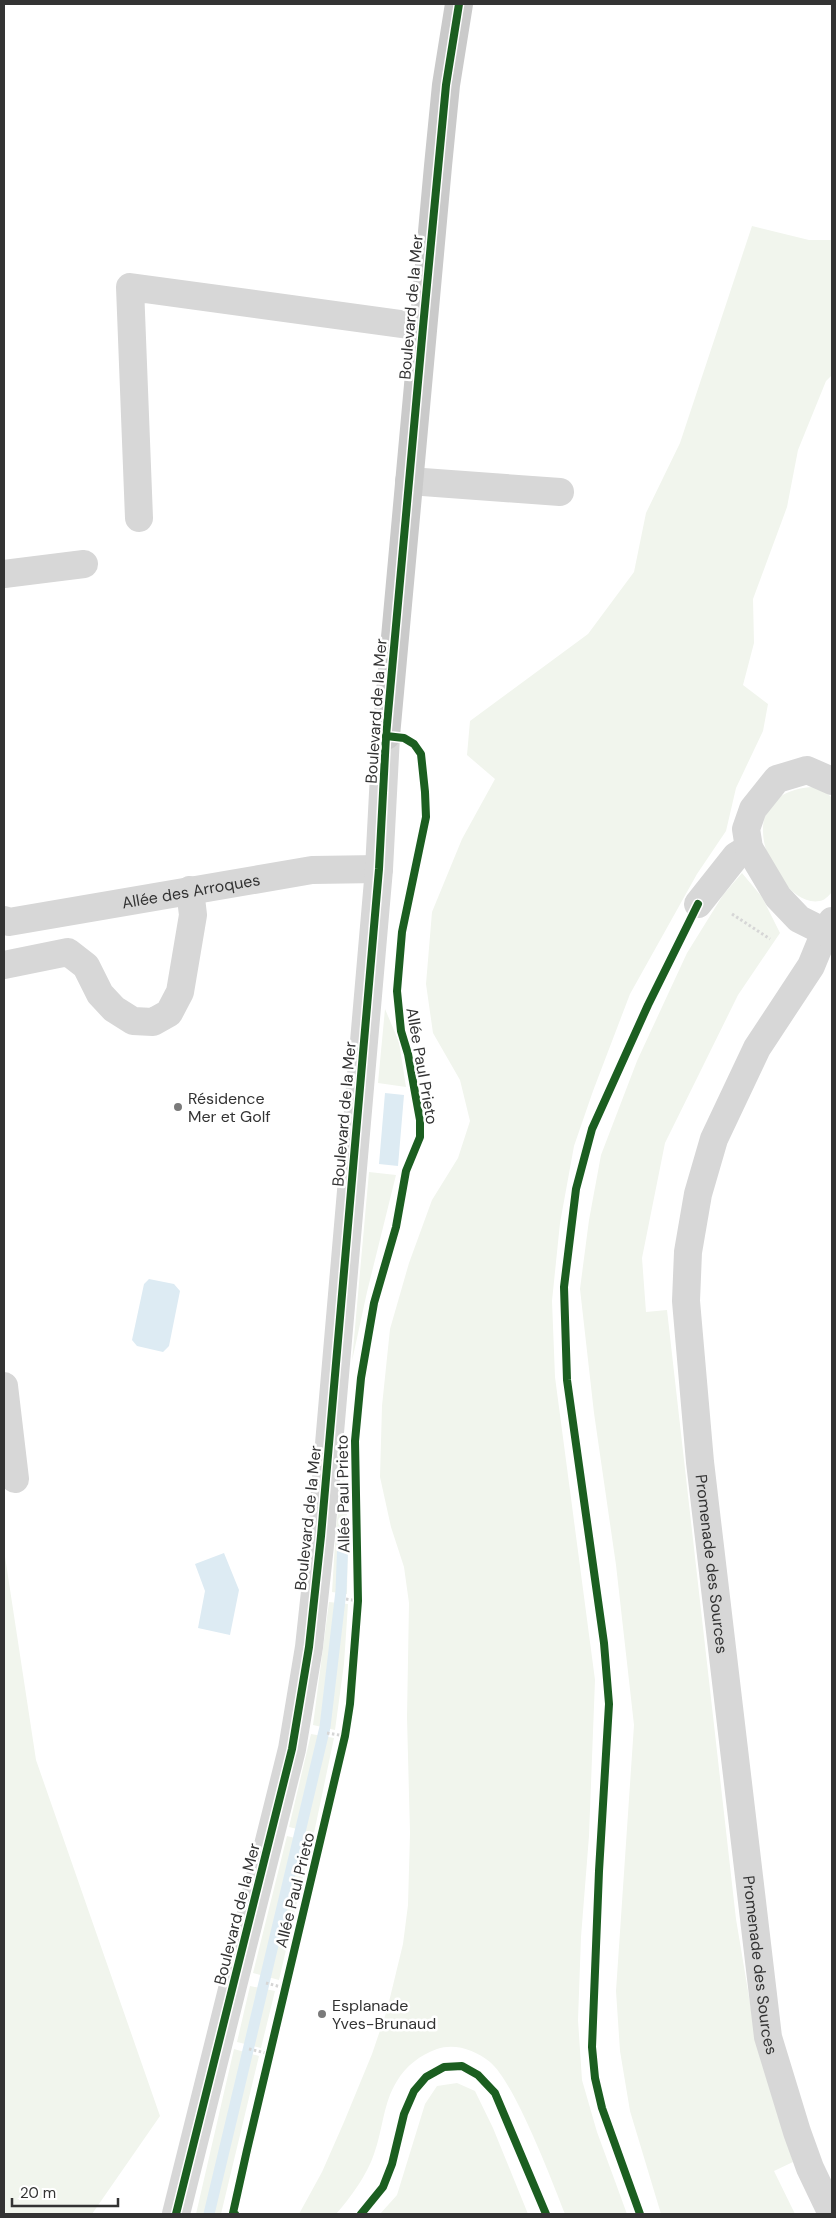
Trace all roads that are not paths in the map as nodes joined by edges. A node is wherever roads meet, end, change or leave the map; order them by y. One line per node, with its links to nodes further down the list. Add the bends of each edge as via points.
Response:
1 (459, 4): 2 (main road, Boulevard de la Mer, via 446,85)
2 (423, 327): 3 (main road, Boulevard de la Mer); 5 (street, via 130,287)
3 (409, 481): 4 (street); 8 (main road, Boulevard de la Mer)
4 (560, 492)
5 (139, 518)
6 (84, 564): 7 (street)
7 (4, 574)
8 (386, 736): 11 (street, Boulevard de la Mer)
9 (832, 781): 10 (street, Promenade des Sources, via 807,770 778,779 753,809 746,829)
10 (749, 848): 13 (street, via 736,856); 15 (street, Promenade des Sources, via 783,903 799,920)
11 (379, 869): 12 (street, Allée des Arroques, via 312,870); 19 (street, Boulevard de la Mer, via 309,1647 292,1749)
12 (190, 890): 14 (street, Allée des Arroques, via 9,922); 16 (street, via 193,915 180,992 169,1013 153,1022 133,1021 114,1009 100,994 86,966 68,952)
13 (701, 900)
14 (4, 920)
15 (829, 926): 20 (street, Promenade des Sources, via 811,966 757,1048 714,1139 698,1194 688,1252 686,1301 700,1462 768,2037 810,2168)
16 (4, 965)
17 (4, 1386): 18 (street)
18 (15, 1479)
19 (176, 2214)
20 (832, 2214)

